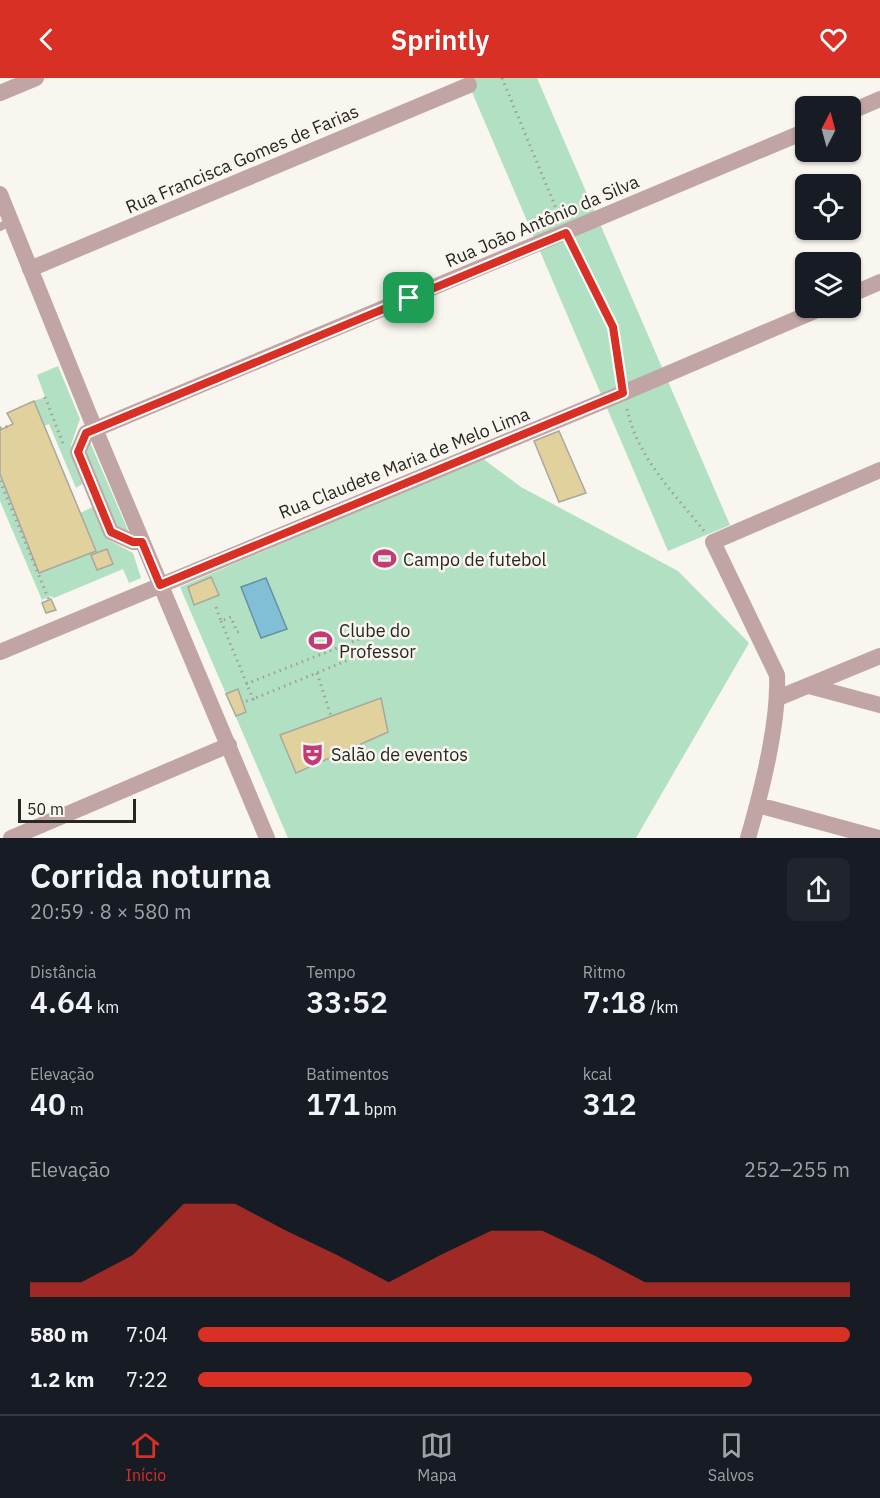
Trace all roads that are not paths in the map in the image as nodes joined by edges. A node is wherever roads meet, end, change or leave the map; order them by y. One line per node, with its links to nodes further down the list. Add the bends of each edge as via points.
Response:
1 (36, 78): 3 (street)
2 (469, 85): 9 (street, Rua Francisca Gomes de Farias)
3 (0, 93)
4 (880, 99): 5 (street)
5 (861, 107)
6 (795, 136): 13 (street, Rua João Antônio da Silva)
7 (0, 194): 8 (street)
8 (5, 224): 9 (street)
9 (30, 269): 13 (street)
10 (880, 282): 11 (street)
11 (861, 290)
12 (799, 318): 16 (street, Rua Claudete Maria de Melo Lima)
13 (95, 429): 15 (street); 15 (street, via 86,433 78,452 111,532)
14 (880, 470): 20 (street, via 713,542 770,657 777,675)
15 (142, 542): 16 (street)
16 (160, 585): 17 (street, Rua Claudete Maria de Melo Lima); 22 (street)
17 (0, 652)
18 (880, 656): 19 (street)
19 (809, 686): 20 (street); 21 (street)
20 (778, 698): 23 (street)
21 (880, 705)
22 (229, 745): 24 (street); 25 (street)
23 (758, 805): 26 (street); 27 (street)
24 (11, 838)
25 (267, 838)
26 (748, 838)
27 (879, 838)

